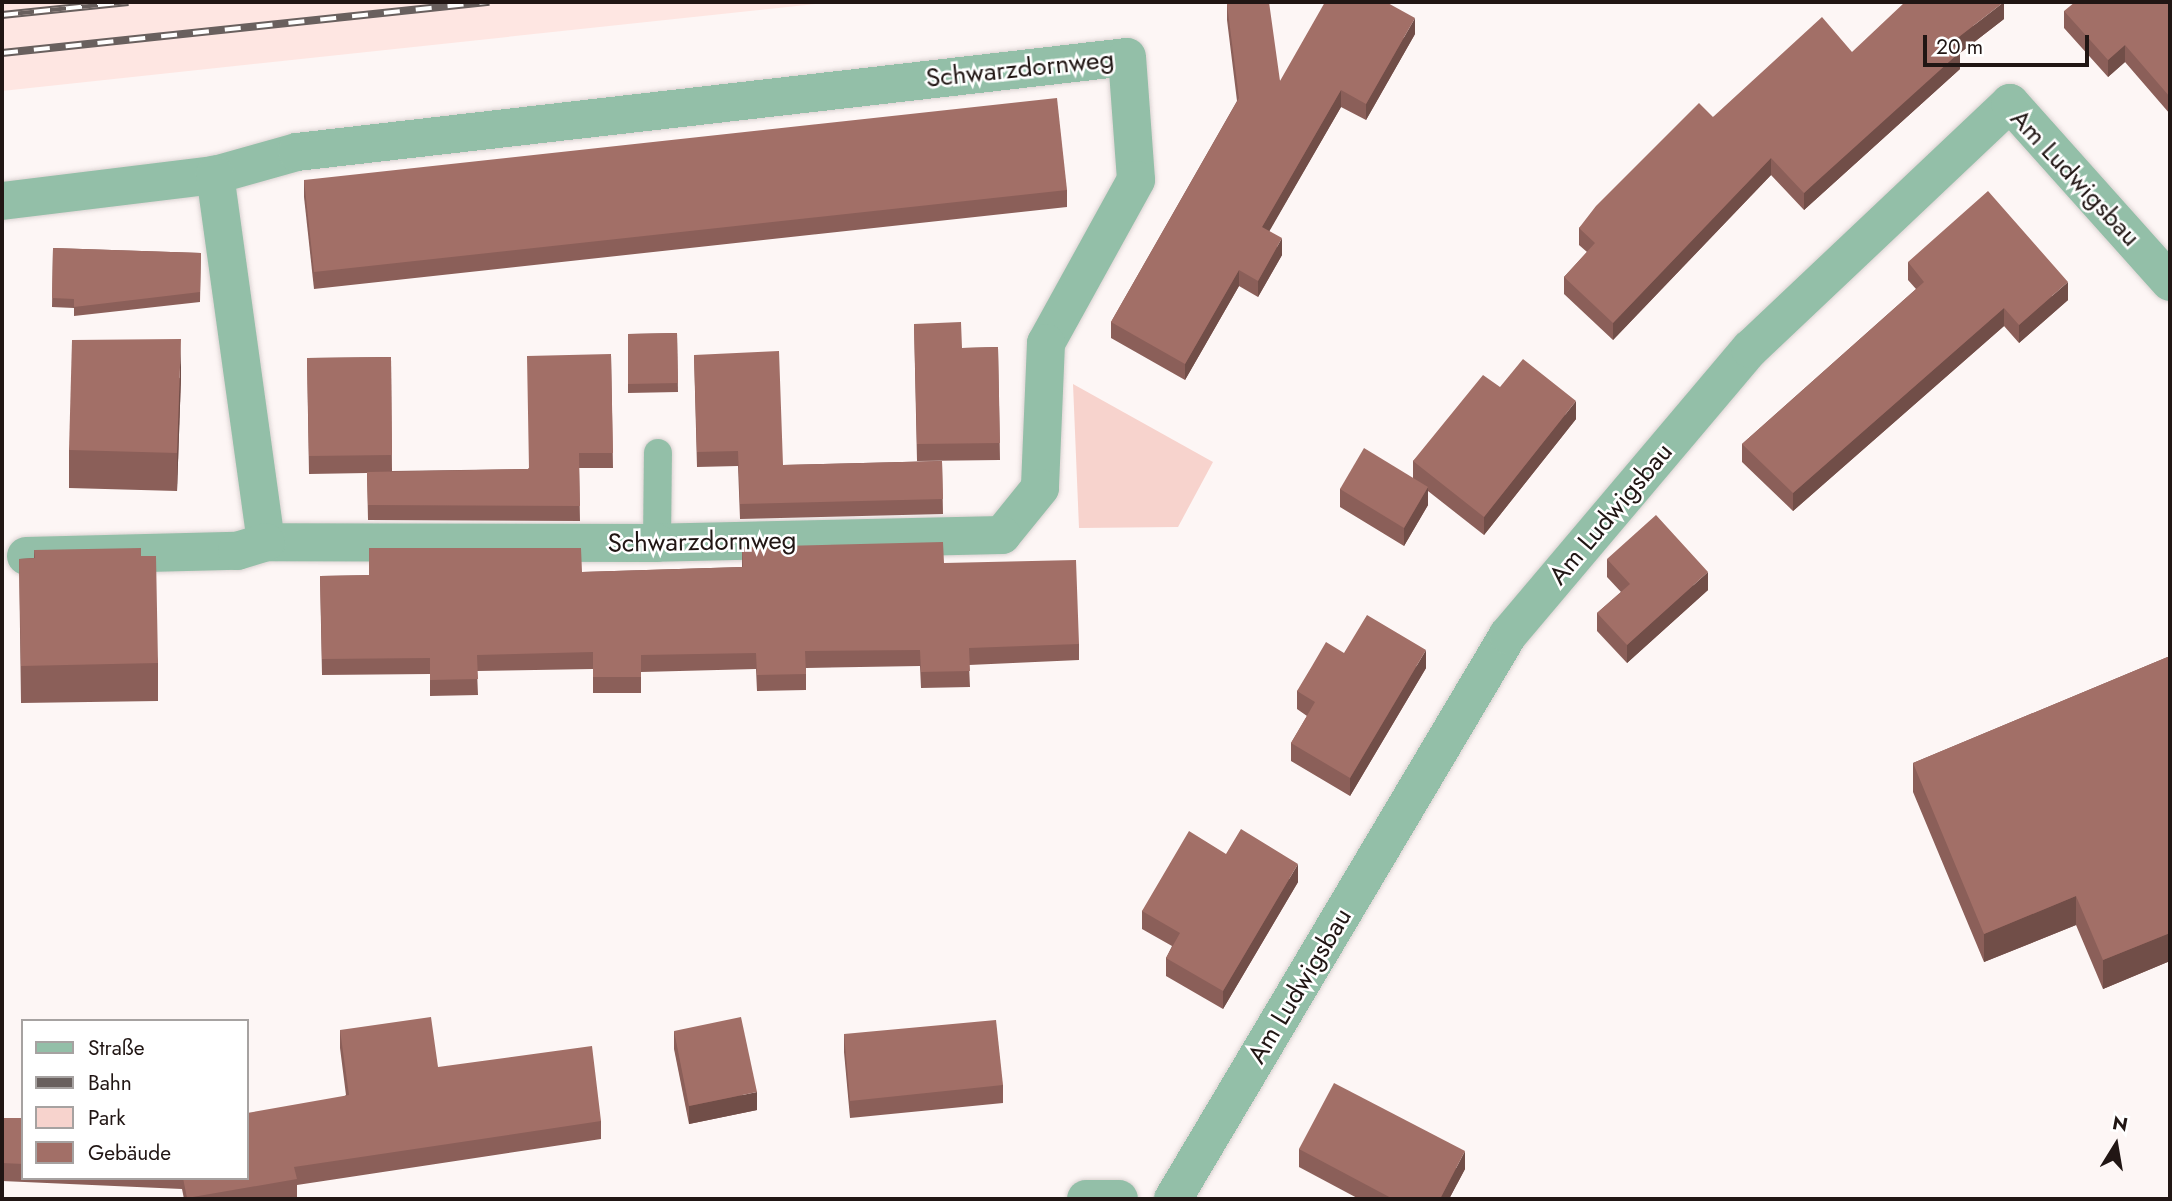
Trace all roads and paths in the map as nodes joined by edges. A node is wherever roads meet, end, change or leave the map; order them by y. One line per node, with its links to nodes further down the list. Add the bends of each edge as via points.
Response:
1 (215, 175): 2 (street, Schwarzdornweg); 5 (street); 6 (street, Schwarzdornweg, via 297,152 1127,57 1136,180 1046,344 1041,488 1016,525 1002,535)
2 (2, 201)
3 (2170, 282): 10 (street, Am Ludwigsbau, via 2010,103 1750,349 1508,635)
4 (658, 453): 6 (lane)
5 (266, 542): 6 (street, Schwarzdornweg); 7 (street, Schwarzdornweg, via 237,551)
6 (657, 543)
7 (26, 556)
8 (1086, 1199): 9 (street)
9 (1119, 1199)
10 (1173, 1199)

